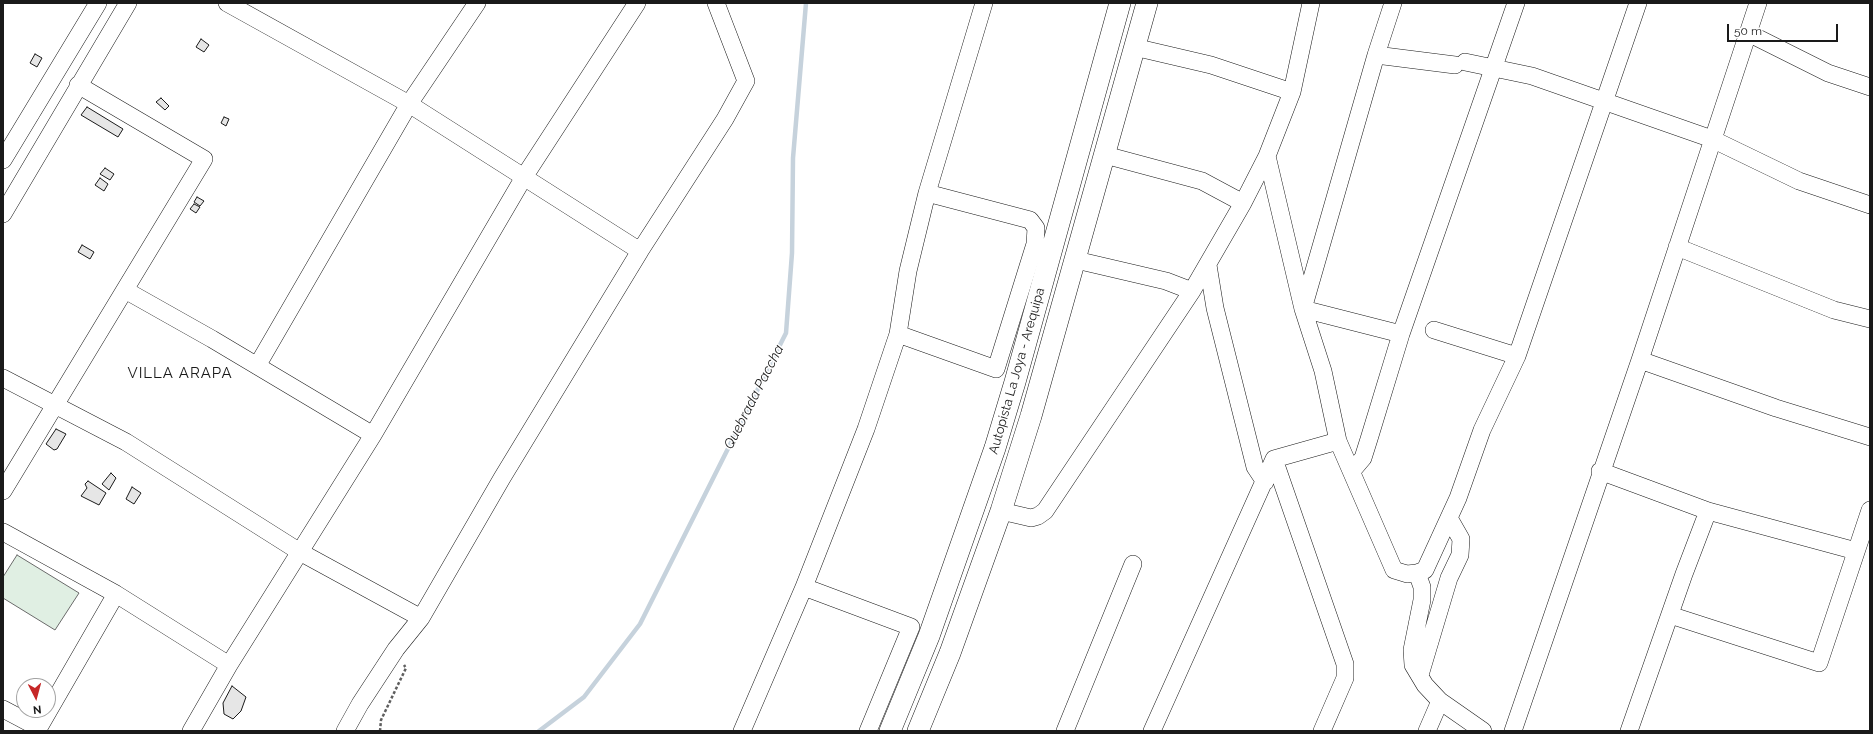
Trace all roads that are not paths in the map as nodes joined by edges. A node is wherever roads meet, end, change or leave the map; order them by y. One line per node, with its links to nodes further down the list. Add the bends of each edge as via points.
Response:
1 (98, 3): 27 (street)
2 (128, 3): 19 (street)
3 (227, 3): 23 (street)
4 (477, 3): 23 (street)
5 (637, 3): 28 (street)
6 (716, 3): 35 (street, via 746,81 725,119)
7 (984, 3): 29 (street)
8 (1120, 3): 33 (main road, Autopista La Joya - Arequipa)
9 (1147, 3): 16 (main road, Autopista La Joya - Arequipa)
10 (1311, 3): 21 (street)
11 (1393, 3): 17 (street)
12 (1516, 3): 18 (street)
13 (1638, 3): 22 (street)
14 (1758, 3): 15 (street)
15 (1748, 33): 20 (street, via 1828,73); 24 (street)
16 (1134, 47): 21 (street, via 1211,65); 25 (main road, Autopista La Joya - Arequipa)
17 (1376, 55): 18 (street); 40 (street)
18 (1494, 67): 22 (street, via 1532,76); 44 (street)
19 (78, 85): 32 (street); 38 (street, via 204,160)
20 (1870, 87)
21 (1292, 92): 26 (street)
22 (1604, 101): 24 (street); 45 (street)
23 (409, 104): 28 (street); 47 (street)
24 (1712, 139): 31 (street, via 1799,181); 34 (street)
25 (1106, 155): 30 (street, via 1202,181); 36 (main road, Autopista La Joya - Arequipa)
26 (1267, 156): 30 (street); 40 (street)
27 (3, 160)
28 (524, 177): 35 (street); 50 (street)
29 (927, 193): 33 (street, via 1030,220); 43 (street, via 908,271)
30 (1243, 203): 37 (street)
31 (1870, 205)
32 (3, 214)
33 (1043, 247): 43 (street, via 996,369); 80 (main road, Autopista La Joya - Arequipa, via 995,448 929,636)
34 (1677, 248): 41 (street, via 1834,310); 46 (street)
35 (640, 251): 70 (street, via 502,478)
36 (1076, 260): 39 (street, via 1166,281); 58 (main road, Autopista La Joya - Arequipa)
37 (1208, 264): 39 (street); 56 (street, via 1215,308 1255,467)
38 (125, 290): 47 (street); 49 (street)
39 (1192, 291): 58 (street, via 1045,511 1031,518)
40 (1303, 309): 44 (street); 52 (street, via 1323,371)
41 (1870, 320)
42 (1434, 330): 45 (street)
43 (898, 334): 67 (street, via 866,429)
44 (1402, 334): 55 (street, via 1363,458)
45 (1517, 356): 61 (street, via 1482,430)
46 (1640, 360): 51 (street, via 1783,410); 54 (street)
47 (257, 366): 50 (street)
48 (3, 378): 49 (street)
49 (56, 406): 57 (street); 64 (street, via 126,442)
50 (372, 435): 64 (street)
51 (1870, 437)
52 (1338, 441): 53 (street); 55 (street)
53 (1274, 459): 56 (street); 84 (street, via 1345,664 1345,678)
54 (1600, 470): 60 (street); 87 (street)
55 (1352, 471): 66 (street, via 1394,570 1407,574)
56 (1265, 482): 83 (street)
57 (3, 490)
58 (1001, 510): 81 (main road, Autopista La Joya - Arequipa, via 950,653)
59 (1870, 510): 63 (street)
60 (1708, 511): 63 (street); 69 (street)
61 (1449, 518): 66 (street, via 1425,570); 72 (street, via 1461,539 1460,555 1449,578)
62 (3, 532): 68 (street)
63 (1856, 551): 69 (street, via 1819,663)
64 (300, 552): 70 (street); 71 (street)
65 (1133, 564): 82 (street)
66 (1417, 573): 72 (street, via 1422,587 1422,600 1412,650 1413,665)
67 (804, 587): 78 (street); 79 (street, via 911,627)
68 (116, 594): 71 (street); 75 (street)
69 (1670, 615): 88 (street)
70 (421, 618): 77 (street, via 396,649)
71 (228, 665): 76 (street)
72 (1420, 675): 73 (street, via 1425,685)
73 (1440, 701): 85 (street); 86 (street)
74 (3, 708): 75 (street)
75 (38, 730)
76 (191, 731)
77 (345, 731)
78 (742, 731)
79 (868, 731)
80 (890, 731)
81 (918, 731)
82 (1065, 731)
83 (1152, 731)
84 (1322, 731)
85 (1427, 731)
86 (1483, 731)
87 (1513, 731)
88 (1629, 731)

